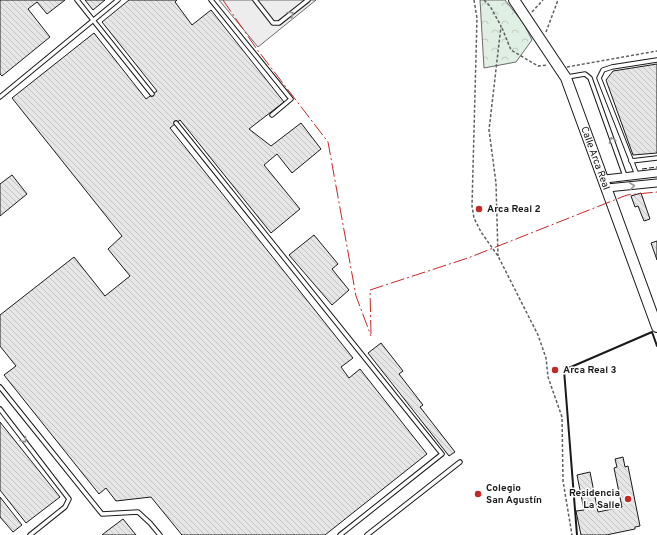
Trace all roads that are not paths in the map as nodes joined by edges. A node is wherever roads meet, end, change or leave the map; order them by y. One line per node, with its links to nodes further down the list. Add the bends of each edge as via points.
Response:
1 (77, 0): 7 (lane)
2 (118, 0): 7 (lane)
3 (211, 0): 12 (lane, via 291,99)
4 (256, 0): 5 (lane, one-way to 5, via 273,22 279,23)
5 (308, 0)
6 (514, 0): 9 (street, Calle Arca Real)
7 (92, 19): 10 (lane); 11 (lane)
8 (657, 60): 15 (lane, via 612,67 603,70 599,78)
9 (562, 70): 18 (lane, one-way to 9, via 590,78 585,74); 20 (street, Calle Arca Real)
10 (152, 94)
11 (0, 97)
12 (272, 115)
13 (176, 123): 27 (lane, via 442,454)
14 (657, 158): 15 (lane)
15 (631, 161): 17 (lane)
16 (657, 173): 17 (street)
17 (637, 175): 18 (street)
18 (625, 176): 20 (street)
19 (657, 183): 20 (street, one-way to 19)
20 (606, 184): 21 (street, Calle Arca Real)
21 (657, 327)
22 (0, 387): 26 (lane, via 102,514 138,512)
23 (0, 409): 25 (lane, one-way to 25, via 69,499 66,507)
24 (460, 462): 28 (lane)
25 (30, 535)
26 (160, 535)
27 (340, 535)
28 (367, 535)

